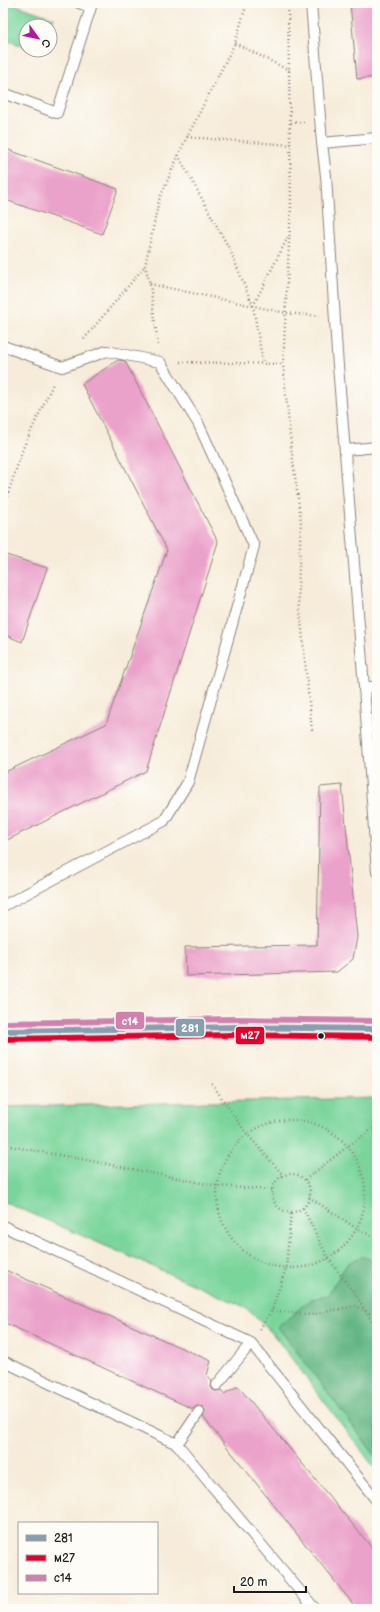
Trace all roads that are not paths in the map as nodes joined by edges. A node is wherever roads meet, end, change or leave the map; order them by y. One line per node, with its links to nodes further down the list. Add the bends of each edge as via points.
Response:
1 (79, 3): 3 (lane, via 91,7 57,113)
2 (311, 3): 5 (lane)
3 (3, 93)
4 (377, 138): 5 (lane)
5 (322, 143): 8 (lane)
6 (3, 346): 12 (lane, via 62,366 108,351 160,362 198,423 254,546 188,782 164,821)
7 (377, 447): 8 (lane)
8 (346, 450): 10 (lane)
9 (377, 686): 10 (lane)
10 (364, 687): 11 (lane)
11 (377, 872)
12 (3, 906)
13 (377, 1029): 14 (street, via 235,1027)
14 (3, 1031)
15 (3, 1226): 16 (lane)
16 (251, 1343): 18 (lane); 21 (lane)
17 (3, 1361): 20 (lane)
18 (217, 1385)
19 (199, 1412): 20 (lane)
20 (177, 1444): 22 (lane)
21 (377, 1501)
22 (315, 1609)

